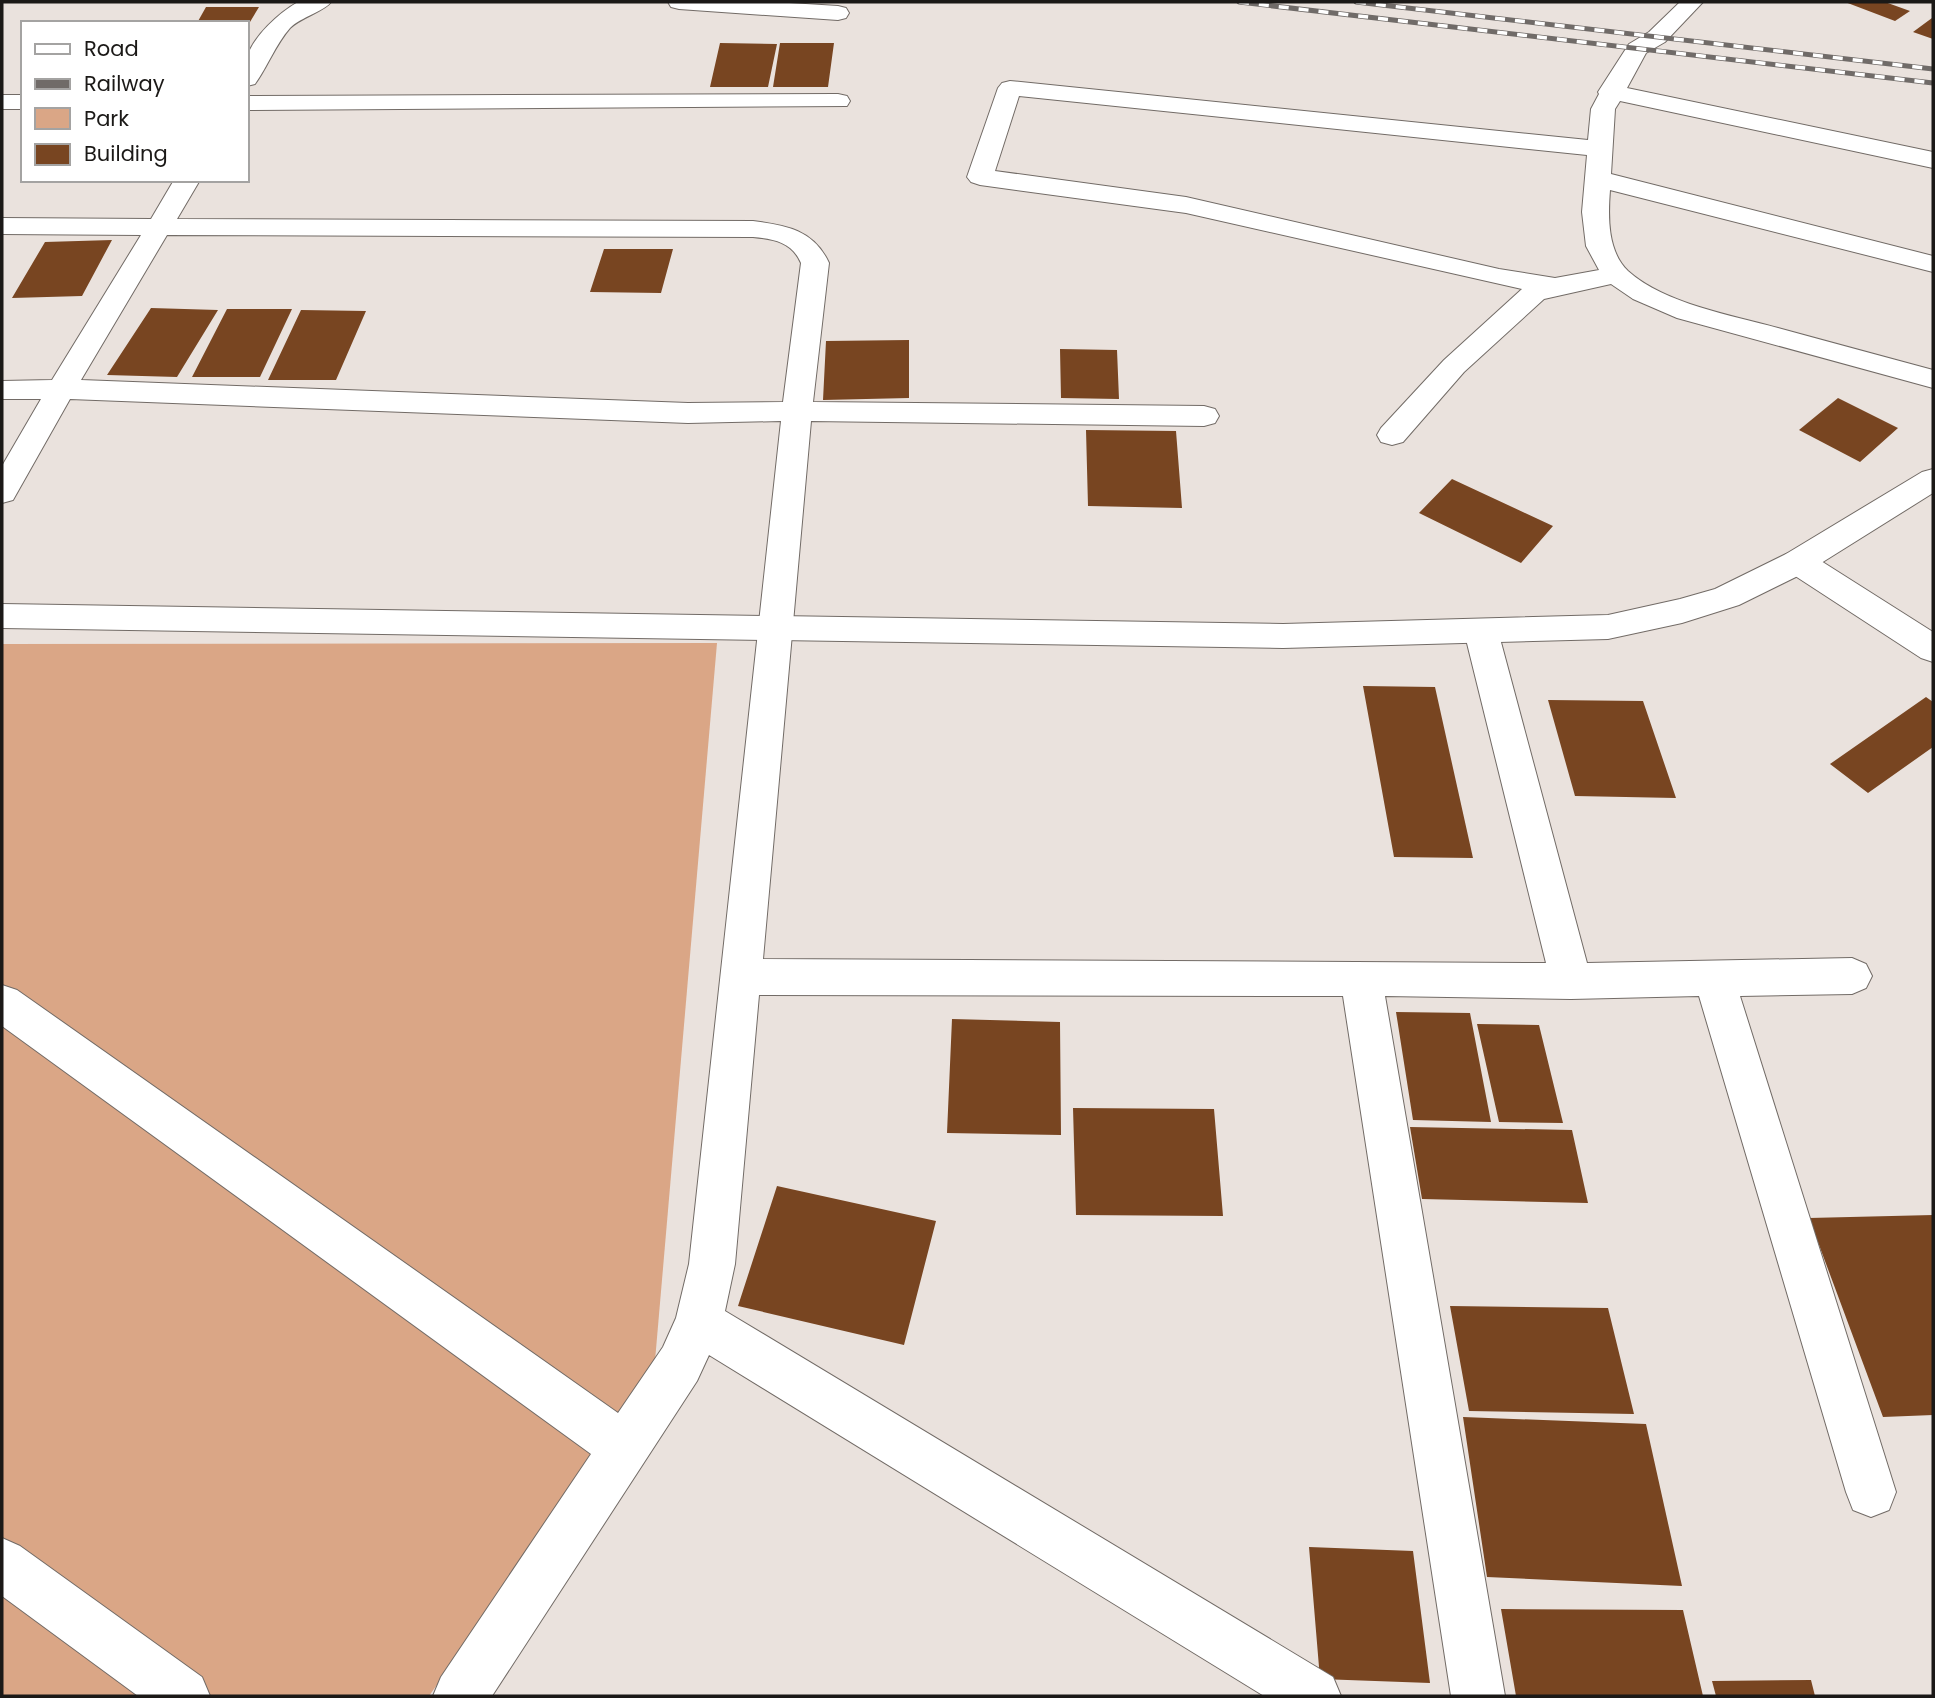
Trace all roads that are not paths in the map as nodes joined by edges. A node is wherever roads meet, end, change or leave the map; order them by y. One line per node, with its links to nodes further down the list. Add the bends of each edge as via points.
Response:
1 (307, 2): 2 (street)
2 (318, 2): 6 (street, via 293,12 273,30)
3 (679, 2): 5 (street)
4 (1692, 2): 7 (street, via 1657,37 1637,49)
5 (838, 13)
6 (248, 77)
7 (1610, 92): 12 (street, via 1603,109); 13 (street)
8 (838, 101): 11 (street)
9 (2, 102): 10 (street)
10 (21, 102)
11 (248, 103)
12 (1600, 149): 14 (street); 20 (street, via 1010,88 980,177 1186,205)
13 (1933, 160)
14 (1598, 179): 18 (street); 19 (street, via 1599,246)
15 (186, 182): 17 (street)
16 (2, 226): 17 (street)
17 (159, 227): 23 (street); 24 (street, via 773,231 795,237 811,247 815,263)
18 (1933, 264)
19 (1616, 275): 20 (street); 21 (street, via 1687,312)
20 (1555, 286): 26 (street, via 1534,293 1454,366)
21 (1933, 379)
22 (2, 390): 23 (street)
23 (61, 390): 24 (street, via 688,413); 28 (street)
24 (797, 411): 25 (street); 31 (street)
25 (1204, 416)
26 (1392, 435)
27 (1933, 479): 29 (street)
28 (2, 494)
29 (1798, 562): 32 (street, via 1727,597 1682,611 1608,627); 33 (street)
30 (2, 617): 31 (street)
31 (775, 628): 32 (street, via 1283,636); 35 (street)
32 (1481, 631): 38 (street)
33 (1933, 649)
34 (1852, 976): 37 (street)
35 (740, 977): 36 (street); 40 (street, via 712,1264)
36 (1361, 978): 38 (street); 47 (street)
37 (1714, 979): 38 (street); 42 (street)
38 (1571, 981)
39 (2, 1003): 41 (street)
40 (699, 1322): 41 (street, via 680,1364); 46 (street)
41 (624, 1447): 45 (street)
42 (1871, 1492)
43 (2, 1564): 44 (street)
44 (183, 1696)
45 (460, 1696)
46 (1314, 1696)
47 (1478, 1696)

